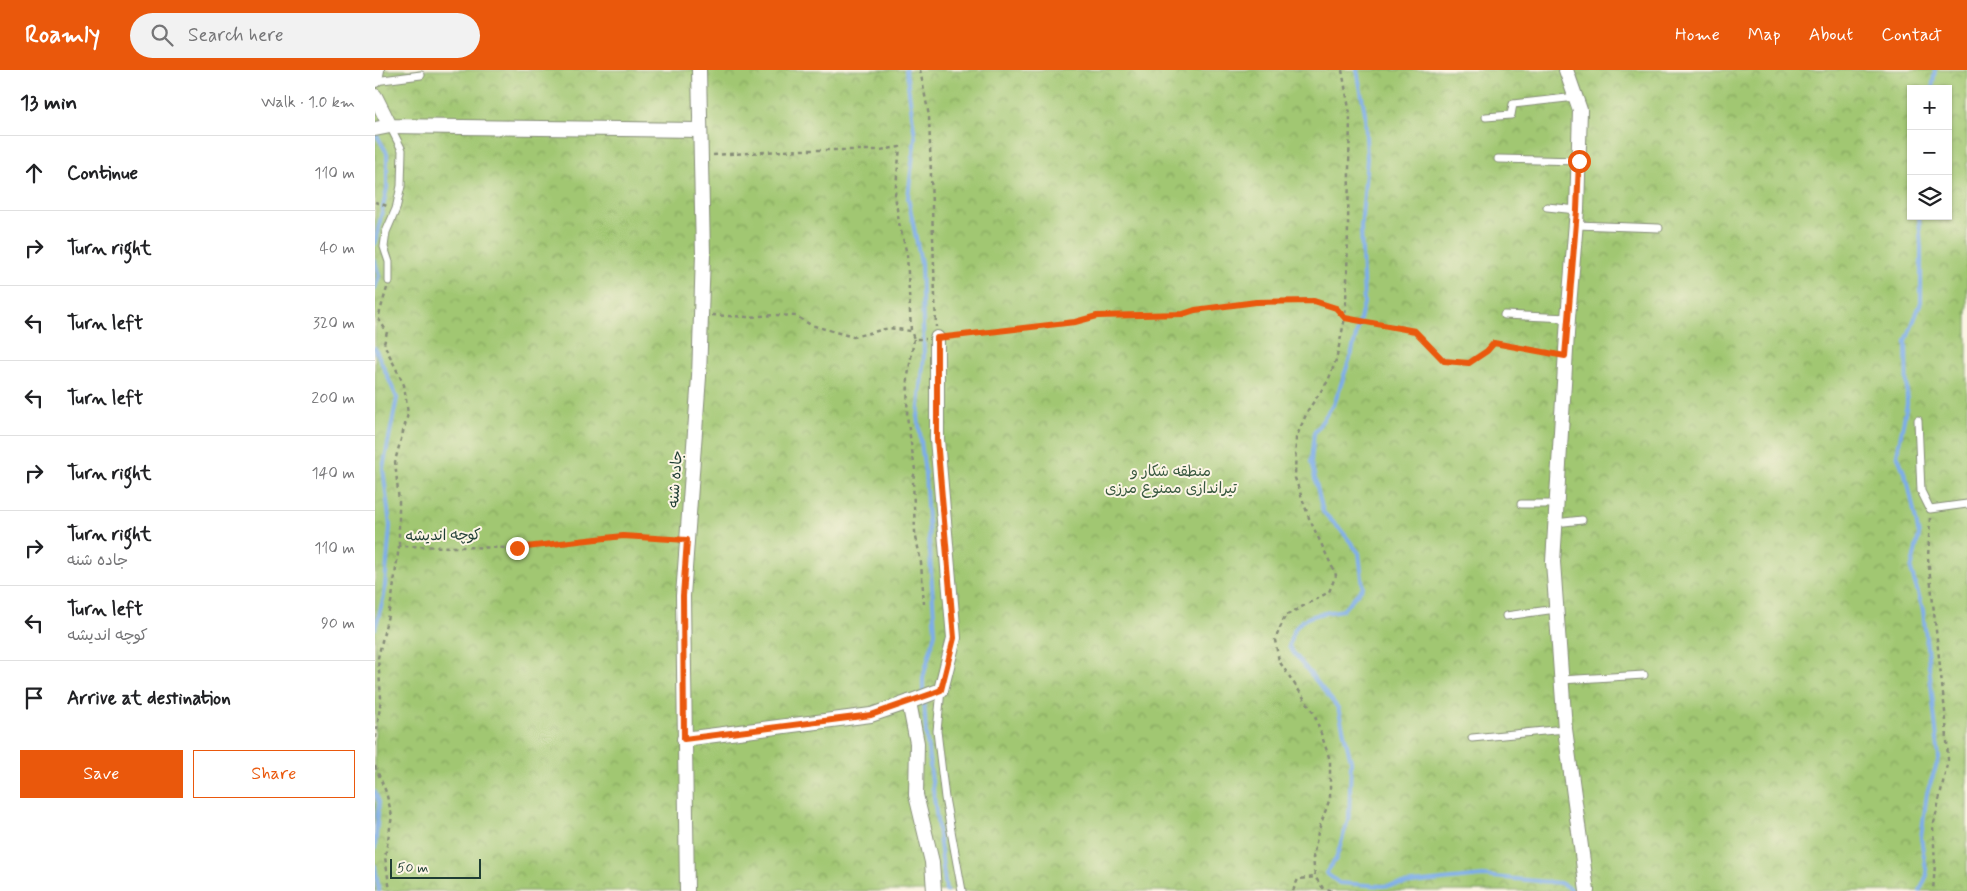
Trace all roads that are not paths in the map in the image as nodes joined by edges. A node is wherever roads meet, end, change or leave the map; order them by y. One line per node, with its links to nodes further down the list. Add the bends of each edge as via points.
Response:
1 (377, 70): 5 (street)
2 (699, 70): 10 (street, جاده شنه)
3 (1566, 70): 7 (street)
4 (421, 76): 5 (lane)
5 (375, 80)
6 (375, 96): 9 (street)
7 (1576, 98): 8 (lane, via 1513,104 1511,116); 12 (street, via 1580,110)
8 (1486, 117)
9 (382, 128): 10 (street); 17 (lane, via 402,150 401,186 386,232)
10 (701, 130): 35 (street, جاده شنه, via 703,254 699,377 683,596)
11 (1498, 159): 12 (lane)
12 (1579, 161): 14 (street)
13 (1547, 207): 14 (lane)
14 (1577, 210): 15 (street)
15 (1576, 225): 16 (lane); 19 (street)
16 (1659, 228)
17 (389, 281)
18 (1504, 315): 19 (lane)
19 (1568, 318): 23 (street)
20 (937, 338): 31 (street, via 937,439 954,638)
21 (1918, 420): 24 (lane, via 1921,491 1930,509)
22 (1521, 504): 23 (lane)
23 (1557, 504): 26 (street)
24 (1967, 504)
25 (1582, 520): 26 (lane)
26 (1555, 523): 27 (street)
27 (1556, 609): 28 (lane); 30 (street)
28 (1506, 616)
29 (1644, 675): 30 (lane)
30 (1561, 680): 33 (street)
31 (936, 692): 32 (street); 38 (lane, via 945,798)
32 (912, 700): 35 (street, via 871,715); 37 (street, via 917,743 916,795 932,862)
33 (1565, 729): 34 (lane); 39 (street)
34 (1472, 738)
35 (684, 739): 36 (street, جاده شنه)
36 (687, 891)
37 (934, 891)
38 (962, 891)
39 (1587, 891)

